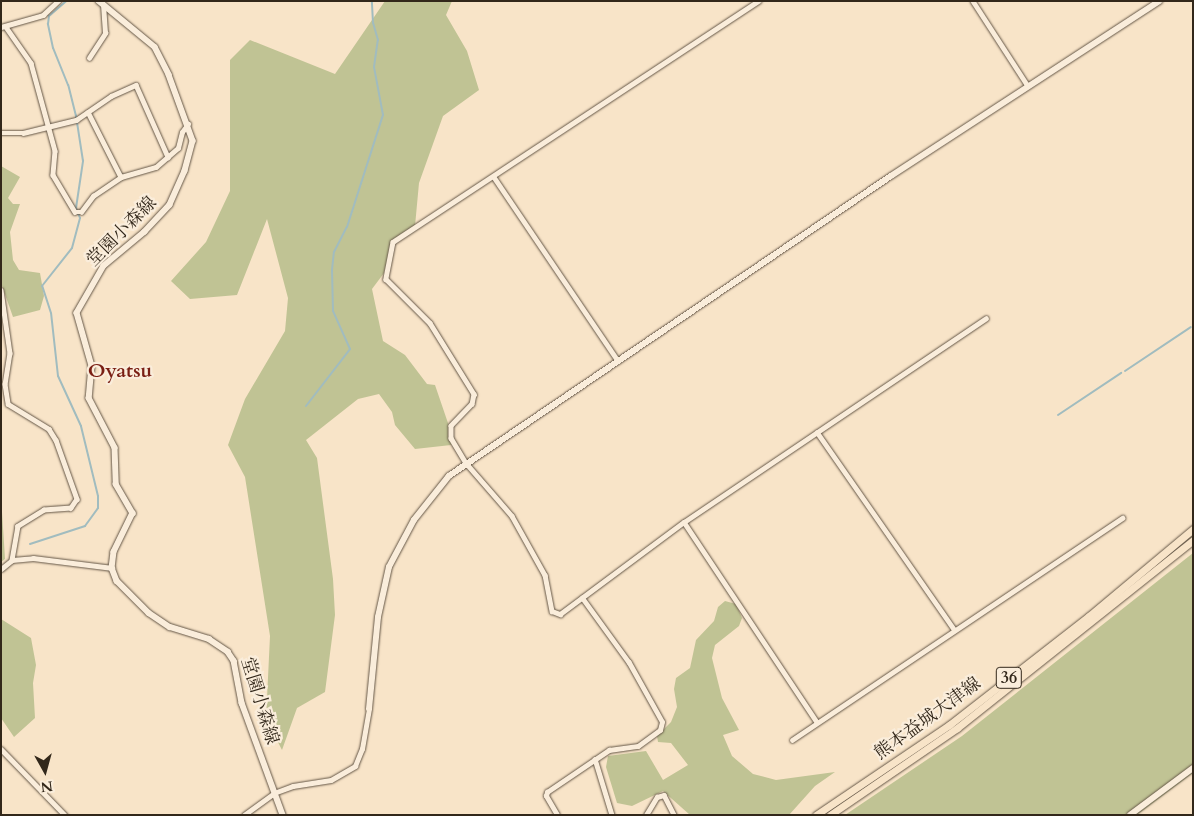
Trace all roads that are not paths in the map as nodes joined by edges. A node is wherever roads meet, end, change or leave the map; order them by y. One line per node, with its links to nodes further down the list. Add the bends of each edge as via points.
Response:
1 (58, 1): 6 (street, via 43,14)
2 (759, 1): 15 (street)
3 (973, 1): 8 (street)
4 (1159, 1): 8 (street)
5 (101, 3): 7 (street, via 106,33); 10 (street, 堂園小森線, via 155,47)
6 (4, 27): 11 (street, via 31,63)
7 (89, 58)
8 (1028, 86): 18 (street)
9 (88, 112): 11 (street, via 76,120); 13 (street, via 136,85); 14 (street)
10 (189, 123): 13 (street, via 182,132 178,148); 26 (street, 堂園小森線, via 192,147 170,205 146,232 104,266 77,313 92,366 89,398 115,448 116,484 134,513 114,552)
11 (48, 126): 12 (street, via 23,133); 14 (street, via 55,151 53,175 75,212 81,212 93,196)
12 (1, 133)
13 (168, 157): 14 (street, via 150,169)
14 (121, 177)
15 (494, 177): 18 (street); 20 (street, via 393,242 385,273 386,279 430,323 474,394 472,404 450,431)
16 (1, 290): 25 (street, via 10,353 4,384 8,404 49,429 76,492 75,505 71,508 44,510 18,526)
17 (986, 318): 19 (street)
18 (618, 361): 20 (street)
19 (817, 432): 22 (street); 29 (street)
20 (466, 463): 28 (street, via 512,516 545,574 552,611 560,614); 30 (street, via 436,489 389,567 378,617)
21 (1122, 518): 29 (street)
22 (684, 522): 28 (street); 31 (street)
23 (1193, 529): 44 (main road, 熊本益城大津線 / 36, via 1090,616 949,725)
24 (1193, 540): 45 (main road, 熊本益城大津線 / 36, via 957,728)
25 (12, 560): 26 (street, via 33,558); 27 (street)
26 (112, 568): 36 (street, 堂園小森線, via 117,581 149,613 170,627 209,639 228,652 234,661 242,703)
27 (1, 569)
28 (582, 598): 34 (street, via 629,662 662,722 660,730 638,746 609,750)
29 (954, 629): 31 (street)
30 (369, 709): 36 (street, via 362,748 355,766 331,780 293,786)
31 (817, 722): 32 (street)
32 (792, 740)
33 (1, 748): 37 (street)
34 (595, 759): 40 (street, via 547,792 546,796); 41 (street)
35 (1193, 768): 46 (street)
36 (274, 793): 38 (street); 39 (street, 堂園小森線)
37 (65, 815)
38 (244, 815)
39 (283, 815)
40 (557, 815)
41 (612, 815)
42 (646, 815): 43 (street, via 657,797 664,795)
43 (674, 815)
44 (816, 815)
45 (830, 815)
46 (1130, 815)

